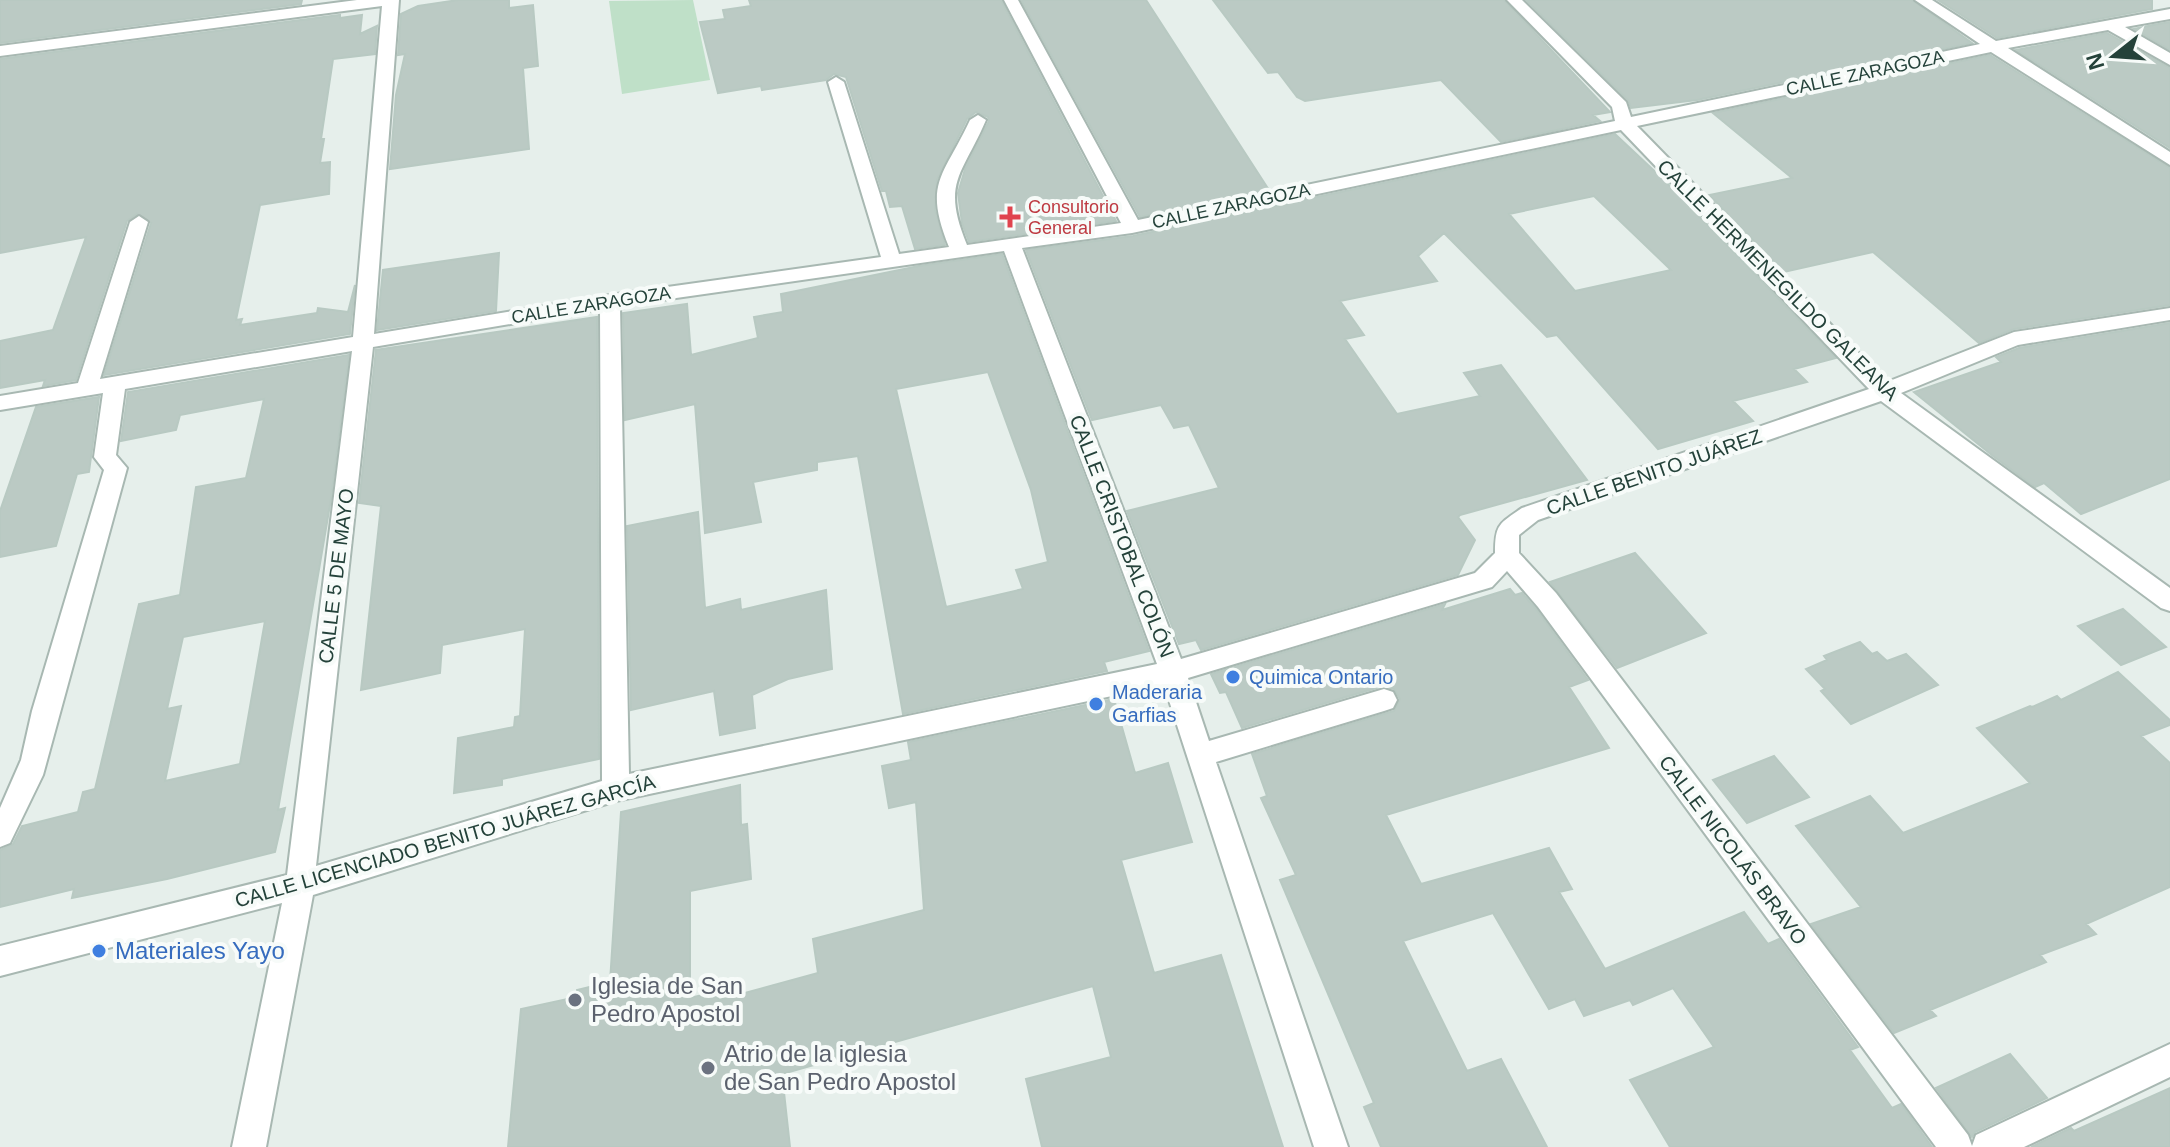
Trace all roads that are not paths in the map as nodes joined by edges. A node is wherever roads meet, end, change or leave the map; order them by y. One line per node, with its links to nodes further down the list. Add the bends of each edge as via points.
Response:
1 (391, 0): 8 (street); 21 (street, CALLE 5 DE MAYO)
2 (1011, 0): 15 (street)
3 (1514, 0): 12 (street, CALLE HERMENEGILDO GALEANA, via 1620,106)
4 (1922, 0): 7 (street)
5 (2170, 14): 6 (street, CALLE ZARAGOZA)
6 (2112, 26): 7 (street, CALLE ZARAGOZA); 9 (street)
7 (1995, 46): 12 (street, CALLE ZARAGOZA); 13 (street)
8 (0, 51)
9 (2170, 60)
10 (836, 82): 18 (street)
11 (978, 120): 17 (street, via 943,198)
12 (1624, 123): 15 (street, CALLE ZARAGOZA); 24 (street, CALLE HERMENEGILDO GALEANA)
13 (2170, 160)
14 (139, 222): 23 (street)
15 (1132, 227): 16 (street, CALLE ZARAGOZA)
16 (1012, 246): 17 (street, CALLE ZARAGOZA); 28 (street, CALLE CRISTOBAL COLÓN)
17 (961, 253): 18 (street, CALLE ZARAGOZA)
18 (892, 262): 19 (street, CALLE ZARAGOZA)
19 (610, 301): 21 (street, CALLE ZARAGOZA); 31 (street)
20 (2170, 314): 24 (street, CALLE BENITO JUÁREZ, via 2014,339)
21 (363, 342): 22 (street, CALLE ZARAGOZA); 33 (street, CALLE 5 DE MAYO)
22 (115, 384): 23 (street, CALLE ZARAGOZA); 32 (street, via 105,457 116,468 40,744 13,817)
23 (86, 389): 25 (street, CALLE ZARAGOZA)
24 (1884, 392): 26 (street, CALLE BENITO JUÁREZ, via 1530,514 1507,531); 27 (street, CALLE HERMENEGILDO GALEANA)
25 (0, 403)
26 (1507, 556): 28 (street, CALLE BENITO JUÁREZ, via 1483,580); 38 (street, CALLE NICOLÁS BRAVO, via 1547,600)
27 (2170, 601)
28 (1173, 672): 30 (street, CALLE CRISTOBAL COLÓN); 31 (street, CALLE LICENCIADO BENITO JUÁREZ GARCÍA)
29 (1384, 700): 30 (street)
30 (1201, 755): 37 (street, CALLE CRISTOBAL COLÓN)
31 (616, 789): 33 (street, CALLE LICENCIADO BENITO JUÁREZ GARCÍA)
32 (0, 834)
33 (300, 885): 34 (street, CALLE LICENCIADO BENITO JUÁREZ GARCÍA); 36 (street, CALLE 5 DE MAYO)
34 (0, 961)
35 (2170, 1060): 39 (street)
36 (249, 1147)
37 (1331, 1147)
38 (1956, 1147)
39 (1988, 1147)

